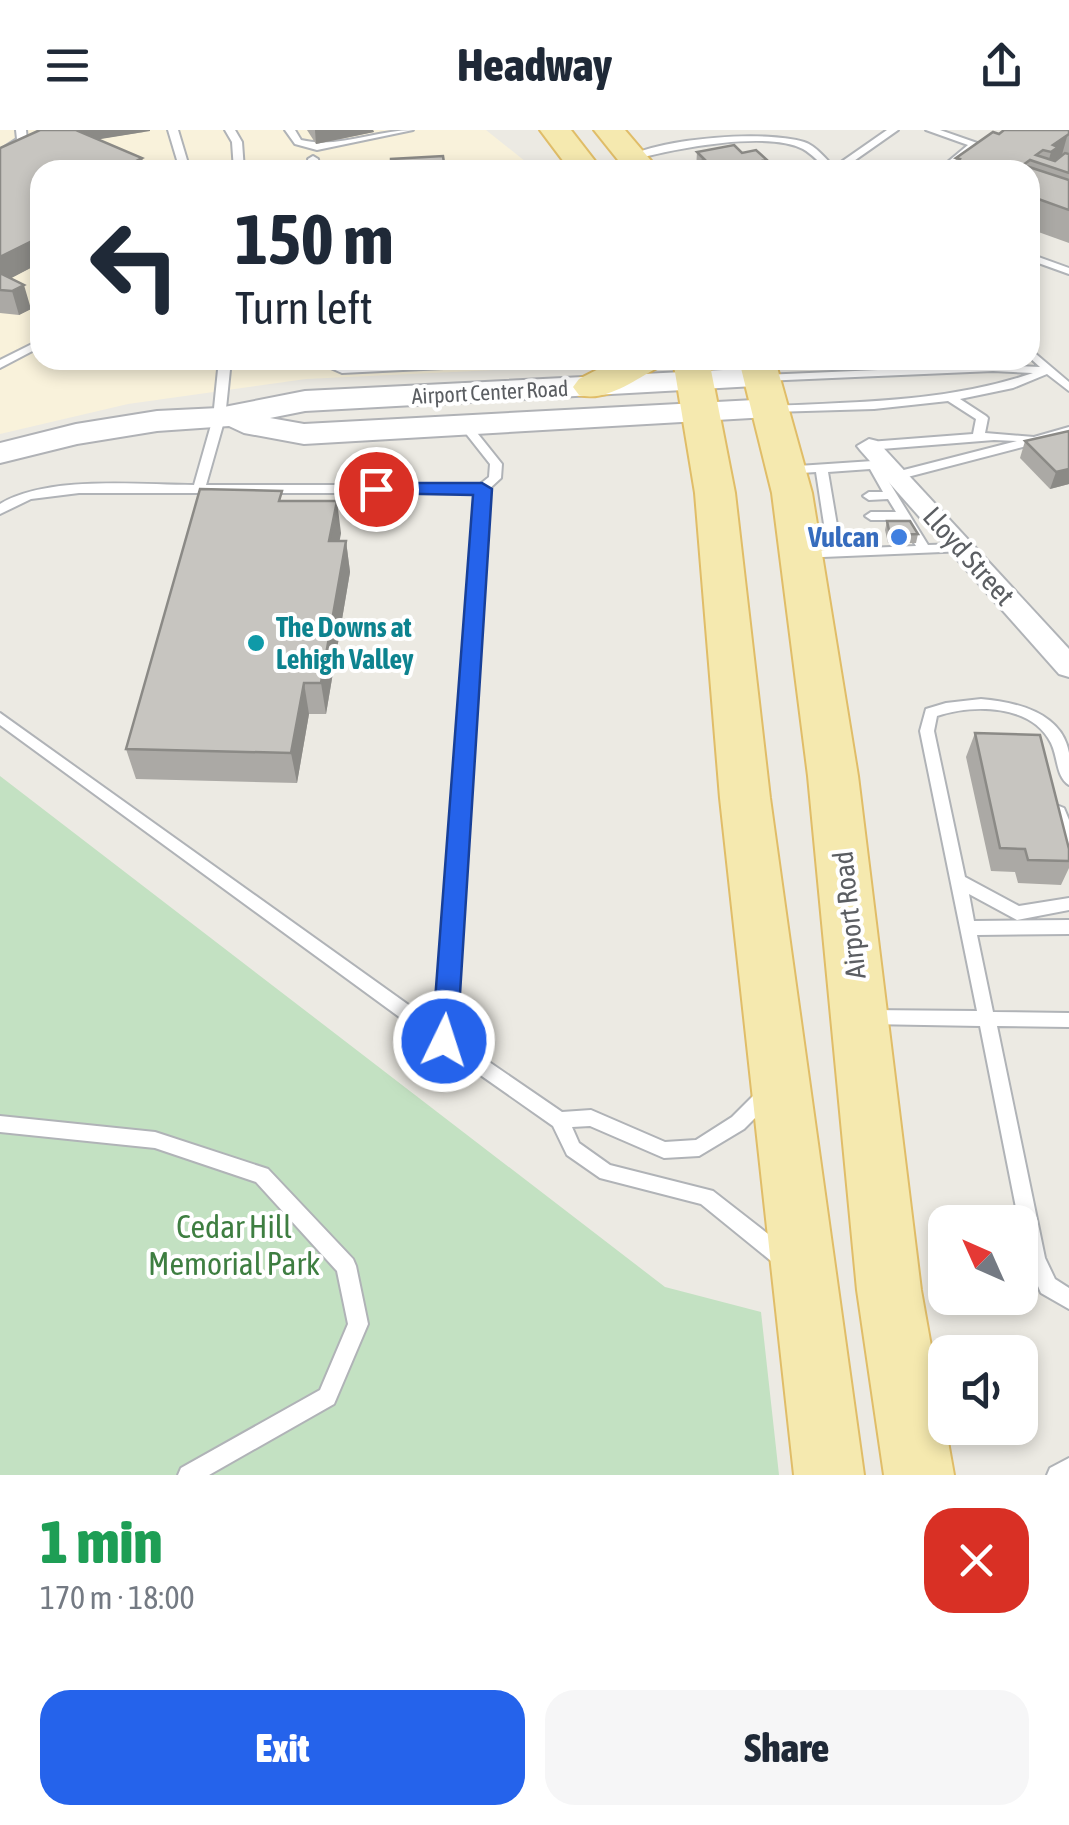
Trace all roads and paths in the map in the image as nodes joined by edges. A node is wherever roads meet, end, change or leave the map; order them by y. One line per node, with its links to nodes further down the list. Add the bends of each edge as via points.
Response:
1 (21, 130): 11 (lane, via 22,140)
2 (173, 130): 12 (lane)
3 (230, 130): 13 (lane)
4 (290, 130): 5 (lane, via 298,142 317,147)
5 (408, 130)
6 (555, 130): 14 (main road)
7 (609, 130): 15 (main road)
8 (876, 130): 10 (lane)
9 (931, 130): 19 (lane, via 976,144)
10 (891, 132): 18 (lane)
11 (0, 154)
12 (181, 160)
13 (238, 160)
14 (578, 160)
15 (634, 160)
16 (650, 160): 17 (lane, via 751,135 800,143)
17 (821, 160)
18 (849, 160)
19 (956, 160)
20 (1040, 260): 21 (lane)
21 (1069, 270)
22 (30, 348): 24 (lane)
23 (1040, 362): 29 (lane)
24 (0, 365)
25 (223, 370): 35 (lane)
26 (625, 370): 32 (main road)
27 (961, 370): 30 (lane)
28 (1031, 370): 29 (lane)
29 (1050, 371): 33 (lane); 34 (lane)
30 (764, 382): 31 (street); 34 (lane); 41 (main road, Airport Road)
31 (696, 386): 32 (street, Airport Center Road); 36 (street, Airport Center Road); 67 (main road, via 715,493)
32 (592, 388): 35 (street, Airport Center Road, via 305,401)
33 (1069, 388)
34 (952, 399): 38 (lane, via 982,418)
35 (219, 418): 36 (street, Airport Center Road, via 304,434); 40 (street, Airport Center Road, via 76,434); 43 (lane)
36 (466, 426): 44 (lane, via 496,464 495,478)
37 (1069, 431): 39 (lane)
38 (978, 437): 39 (lane); 42 (lane)
39 (1038, 438): 42 (lane)
40 (0, 453)
41 (804, 469): 42 (lane); 49 (main road, Airport Road); 49 (lane, via 831,497)
42 (883, 469): 45 (lane); 48 (lane); 50 (street, Lloyd Street)
43 (199, 489): 44 (lane); 46 (lane, via 79,489 36,494)
44 (482, 489): 66 (lane)
45 (869, 496)
46 (0, 510)
47 (871, 516): 48 (lane)
48 (904, 516): 51 (lane)
49 (825, 535): 51 (lane); 63 (main road, Airport Road, via 833,776)
50 (961, 548): 51 (lane); 52 (street, Lloyd Street)
51 (924, 550)
52 (1069, 667)
53 (1031, 715): 55 (lane); 56 (lane, via 1056,737); 59 (lane, via 1010,706 947,706 931,713 927,730)
54 (0, 718): 66 (lane)
55 (1042, 753)
56 (1069, 779)
57 (1052, 790): 58 (lane)
58 (1069, 847)
59 (958, 880): 60 (lane, via 1016,913); 62 (lane)
60 (1069, 904)
61 (1069, 927): 62 (lane)
62 (968, 928): 64 (lane)
63 (860, 1017): 64 (lane); 75 (main road, Airport Road, via 889,1290)
64 (987, 1019): 65 (lane); 71 (lane, via 1036,1258 1048,1286)
65 (1069, 1020)
66 (444, 1041): 68 (lane)
67 (780, 1082): 68 (lane, via 700,1148 664,1150 591,1118); 70 (main road)
68 (559, 1120): 70 (lane, via 572,1149 606,1172 706,1197)
69 (0, 1124): 73 (lane, via 155,1140 262,1175 346,1266 358,1324 327,1397)
70 (804, 1275): 74 (main road)
71 (1069, 1299)
72 (1069, 1468): 76 (lane)
73 (188, 1475)
74 (829, 1475)
75 (918, 1475)
76 (1057, 1475)

